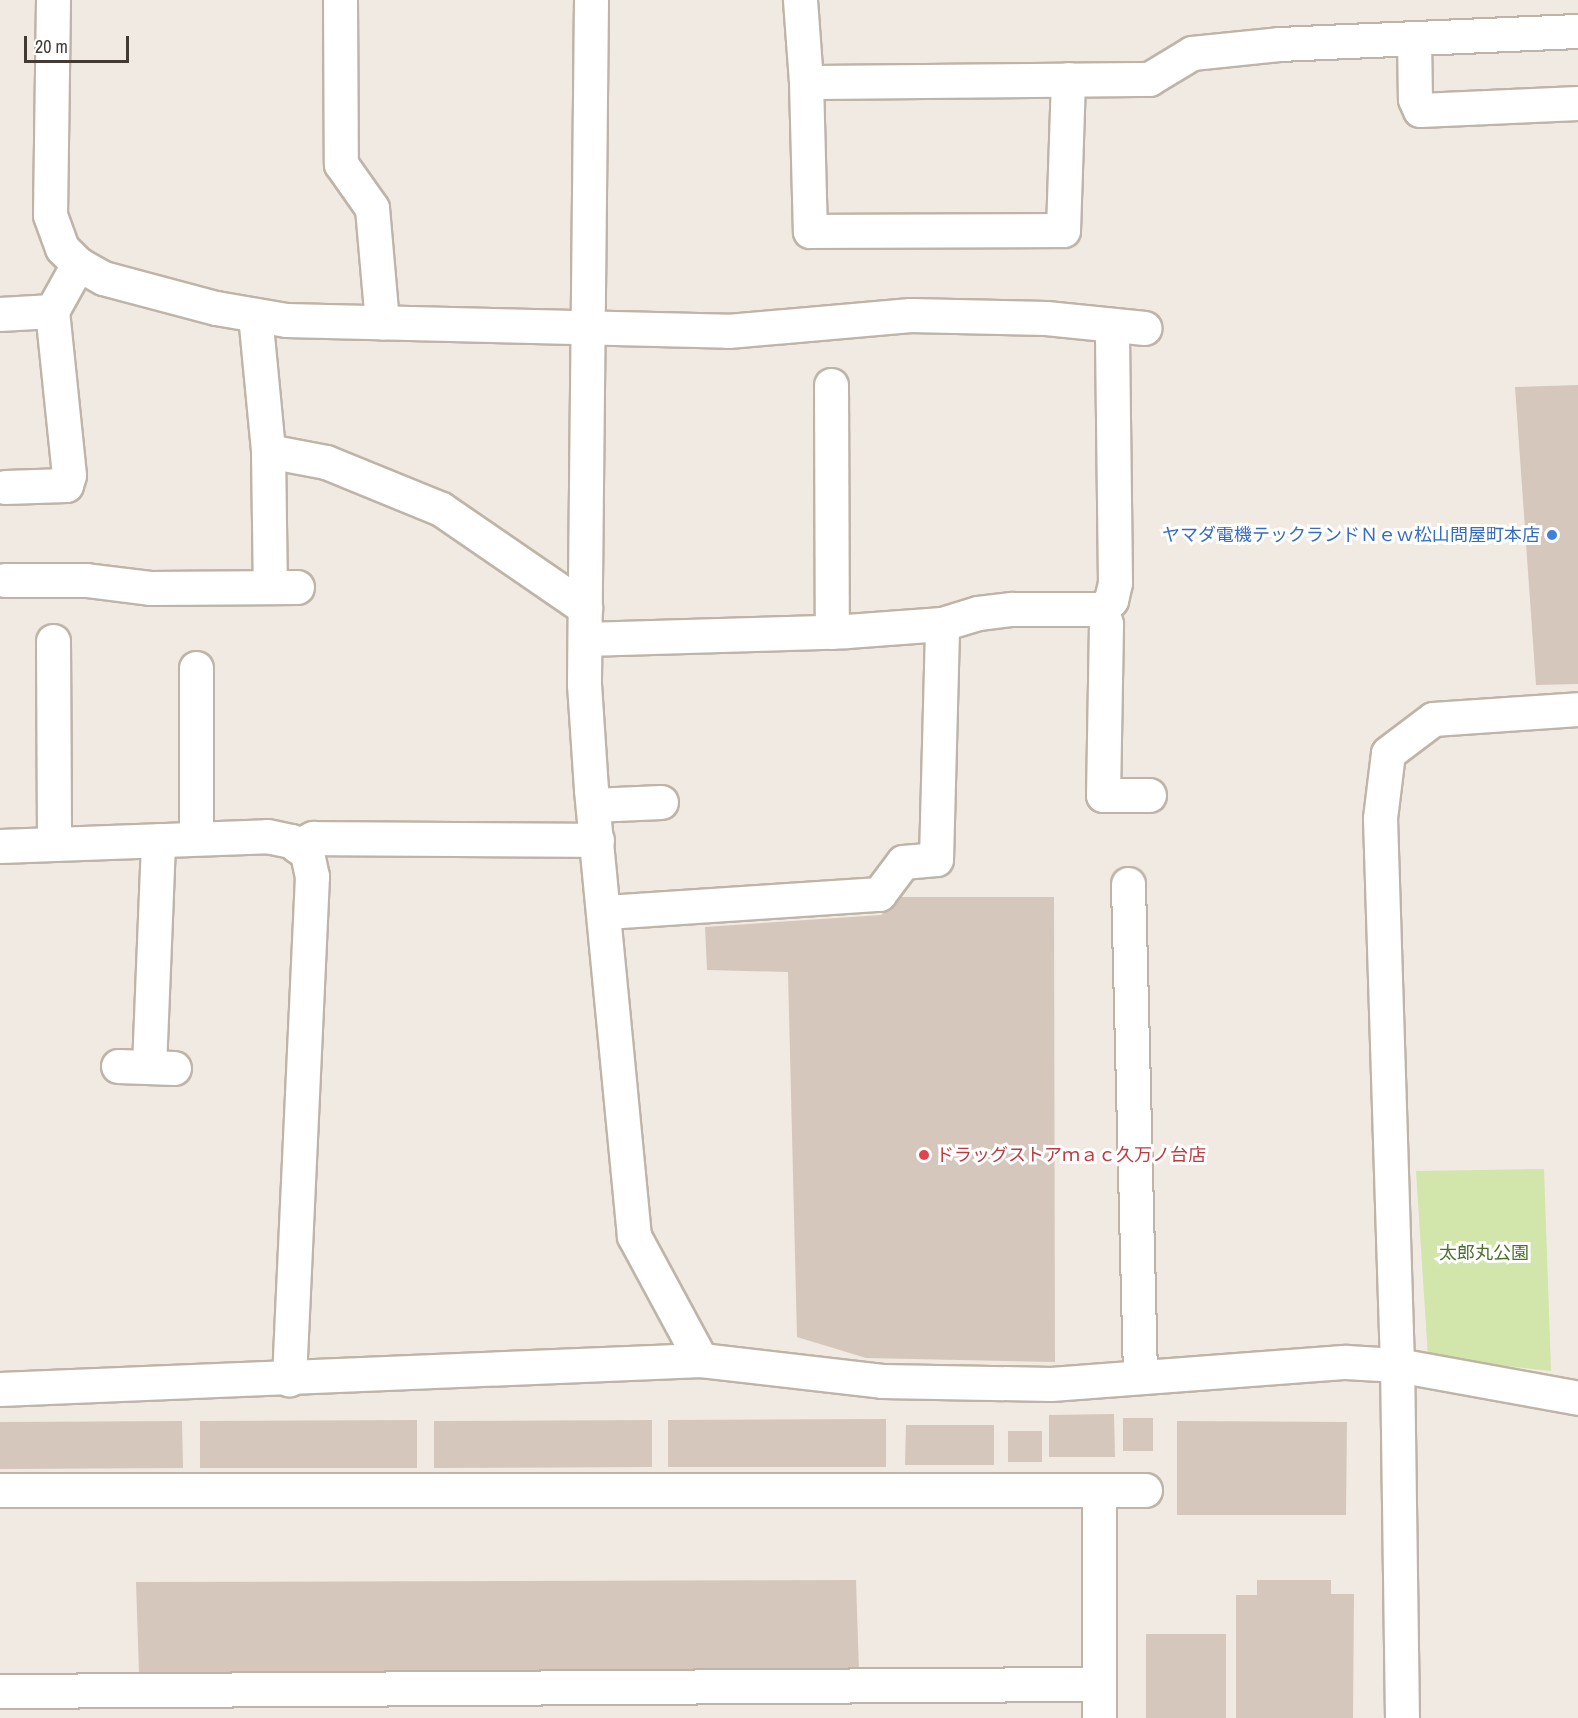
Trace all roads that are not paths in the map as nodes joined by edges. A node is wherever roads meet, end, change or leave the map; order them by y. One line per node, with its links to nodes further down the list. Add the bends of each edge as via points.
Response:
1 (53, 0): 10 (street, via 50,215 63,248)
2 (340, 0): 14 (street, via 341,164 372,208)
3 (591, 0): 15 (street)
4 (800, 0): 8 (street)
5 (1578, 31): 6 (street)
6 (1414, 38): 7 (street, via 1279,44 1192,53 1149,79); 9 (street, via 1414,99 1420,110)
7 (1068, 80): 8 (street); 8 (street, via 1064,230 810,231)
8 (806, 82)
9 (1578, 103)
10 (78, 264): 11 (street); 13 (street, via 103,278)
11 (52, 311): 12 (street); 18 (street, via 69,475 66,485)
12 (0, 314)
13 (255, 315): 14 (street, via 286,320); 17 (street)
14 (382, 323): 15 (street)
15 (587, 328): 20 (street, via 728,331 910,315 1046,318 1128,327 1114,582 1111,600); 21 (street)
16 (831, 386): 23 (street)
17 (268, 451): 19 (street, via 283,587 150,588 86,580); 21 (street, via 326,462 441,509)
18 (5, 488)
19 (5, 580)
20 (1102, 609): 22 (street, via 1012,609 978,613); 27 (street, via 1106,624 1103,795)
21 (585, 624): 23 (street); 29 (street)
22 (942, 624): 23 (street); 37 (street, via 936,859 903,862 879,894)
23 (832, 632)
24 (53, 641): 33 (street)
25 (196, 668): 30 (street)
26 (1578, 709): 40 (street, via 1484,712 1433,719 1388,753 1380,818)
27 (1149, 795)
28 (662, 802): 29 (street)
29 (593, 805): 32 (street)
30 (196, 838): 31 (street); 35 (street, via 267,836)
31 (158, 840): 33 (street); 38 (street)
32 (597, 840): 35 (street, via 313,838); 37 (street)
33 (54, 843): 34 (street)
34 (0, 846)
35 (297, 846): 42 (street, via 307,853 312,876)
36 (1128, 884): 41 (street)
37 (606, 912): 39 (street, via 634,1236)
38 (147, 1067)
39 (701, 1360): 41 (street, via 882,1381 1051,1384); 42 (street)
40 (1398, 1365): 41 (street, via 1346,1362); 44 (street); 51 (street)
41 (1140, 1377)
42 (289, 1379): 43 (street)
43 (0, 1389)
44 (1578, 1398)
45 (0, 1490): 46 (street)
46 (1099, 1490): 47 (street); 48 (street)
47 (1145, 1490)
48 (1098, 1684): 49 (street); 50 (street)
49 (0, 1691)
50 (1099, 1718)
51 (1402, 1718)

